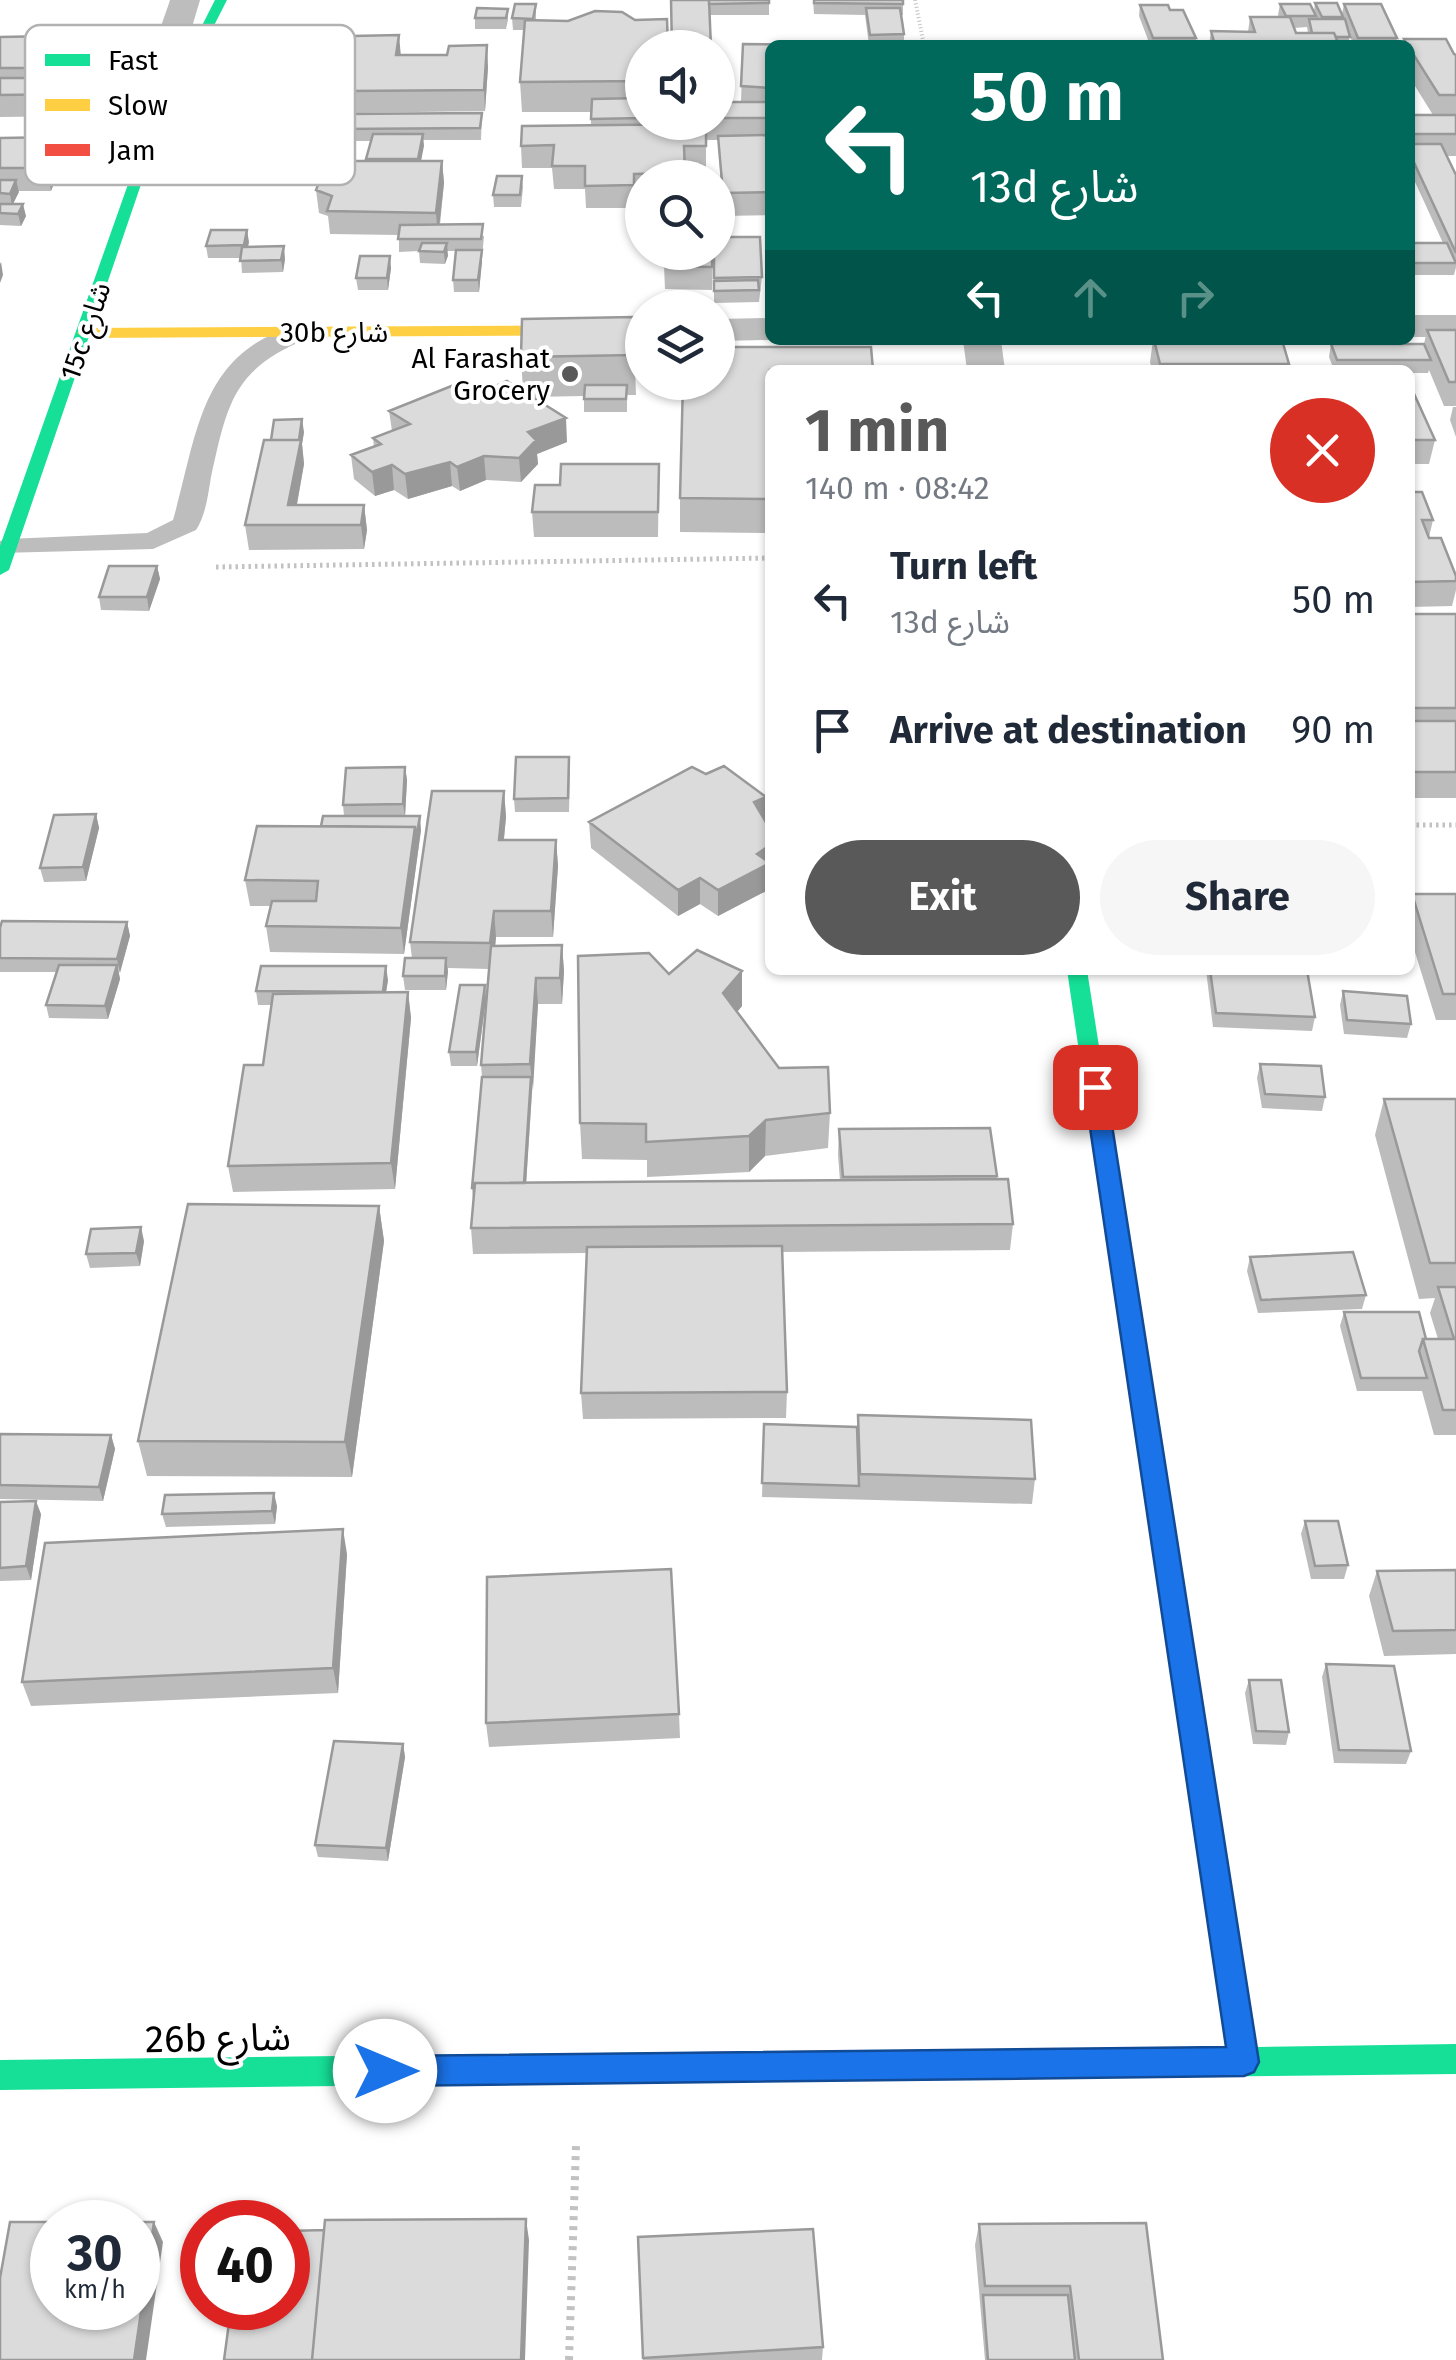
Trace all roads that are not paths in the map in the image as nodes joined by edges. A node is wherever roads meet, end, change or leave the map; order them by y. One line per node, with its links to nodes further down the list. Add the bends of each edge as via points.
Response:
1 (186, 0): 3 (street, 15c شارع)
2 (221, 0): 4 (street, 15c شارع)
3 (178, 25)
4 (208, 25)
5 (135, 185): 12 (street, 15c شارع)
6 (1415, 326): 7 (street)
7 (1456, 326)
8 (765, 329): 10 (street)
9 (625, 330): 11 (street, 30b شارع)
10 (735, 330)
11 (302, 332): 12 (street, 30b شارع); 13 (lane, via 251,356 235,372 210,428 186,524 153,541)
12 (85, 333): 13 (street, 15c شارع)
13 (4, 558)
14 (1078, 975): 16 (street)
15 (1456, 2059): 16 (street, 26b شارع)
16 (1244, 2062): 17 (street, 26b شارع)
17 (0, 2075)

